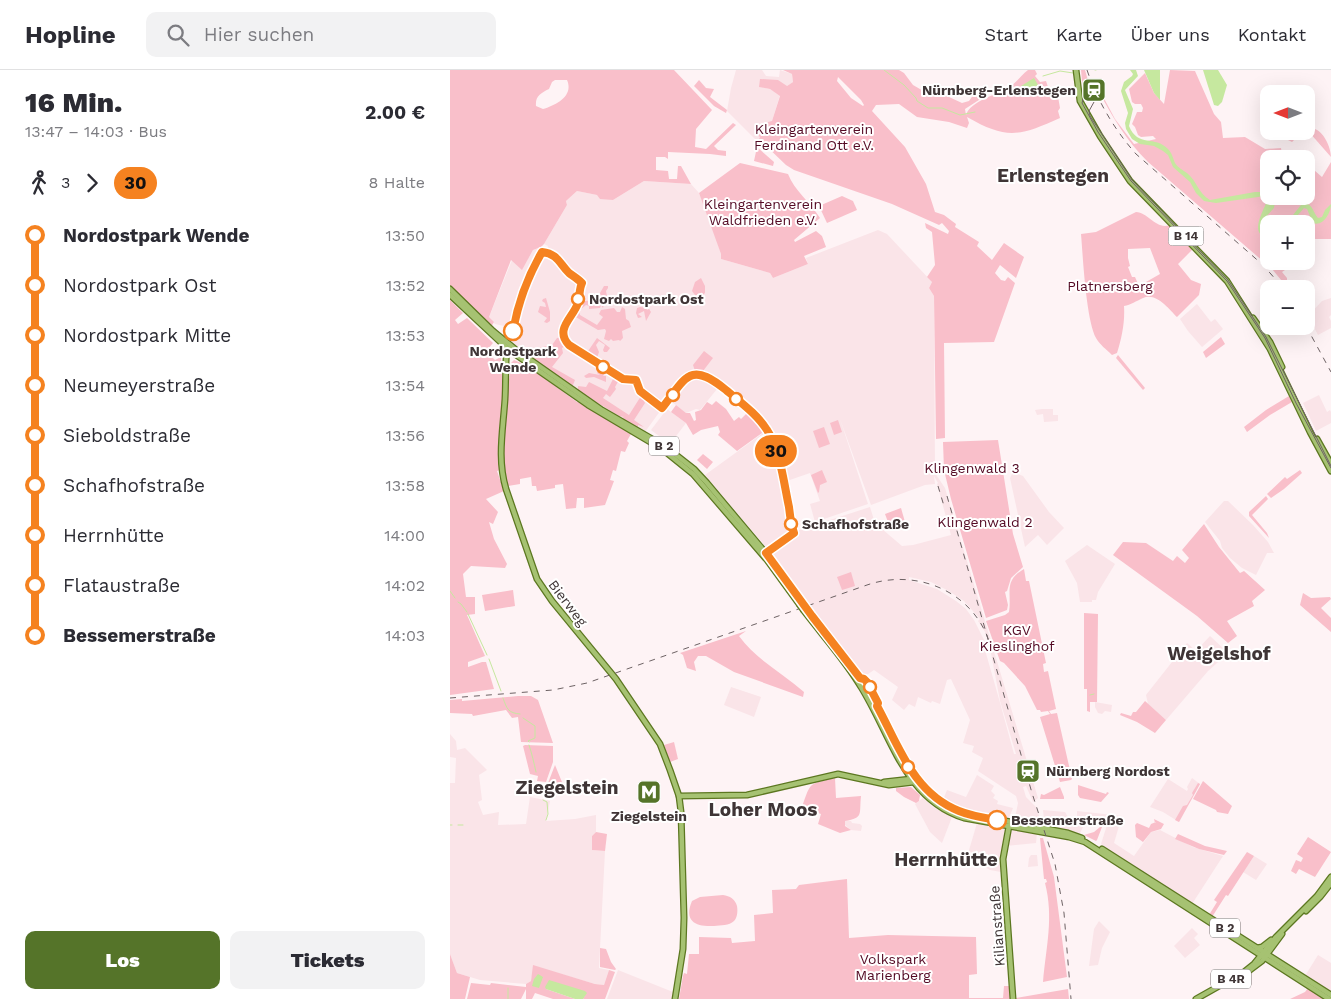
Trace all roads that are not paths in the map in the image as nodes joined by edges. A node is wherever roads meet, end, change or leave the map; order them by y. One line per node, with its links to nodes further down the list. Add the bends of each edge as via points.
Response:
1 (1077, 70): 8 (main road, B 14, via 1082,99 1094,125 1131,179 1225,276 1268,343)
2 (450, 289): 4 (main road, B 2)
3 (450, 295): 4 (main road, B 2)
4 (509, 348): 5 (main road, B 2); 6 (main road, Bierweg); 7 (main road, Bierweg); 11 (main road, B 2, via 659,443 691,467 770,558)
5 (519, 357): 6 (main road); 11 (main road, B 2, via 602,414 662,449 693,474)
6 (508, 361): 7 (main road, Bierweg)
7 (506, 369): 13 (main road, Bierweg, via 500,445 504,480 538,579 543,590 612,673 657,739)
8 (1316, 440): 9 (main road, B 14); 10 (main road, B 14)
9 (1331, 464)
10 (1331, 471)
11 (800, 603): 12 (main road, B 2, bridge, via 860,678)
12 (914, 780): 13 (main road, via 879,783 838,774 749,795); 14 (main road, B 2, via 929,799 948,812 964,818)
13 (678, 796): 22 (main road, Bierweg, via 682,827 684,923)
14 (1010, 825): 17 (main road, B 2, via 1083,841); 23 (main road, Kilianstraße, via 1004,858)
15 (1331, 877): 18 (main road, B 4R)
16 (1331, 883): 20 (main road, B 4R)
17 (1227, 931): 19 (main road, B 2); 20 (main road, B 2)
18 (1275, 938): 19 (main road); 20 (main road, B 4R)
19 (1258, 948): 20 (main road, B 2)
20 (1265, 955): 21 (main road); 24 (main road, B 4R, via 1244,972); 25 (main road, B 4R, via 1252,970); 26 (main road)
21 (1331, 995)
22 (675, 999)
23 (1013, 999)
24 (1196, 999)
25 (1201, 999)
26 (1329, 999)

